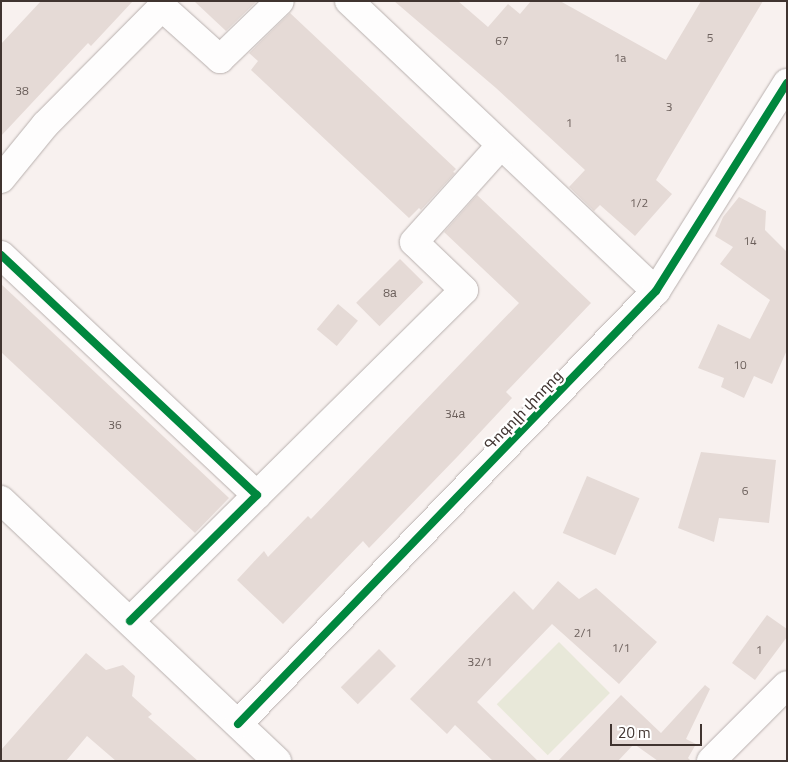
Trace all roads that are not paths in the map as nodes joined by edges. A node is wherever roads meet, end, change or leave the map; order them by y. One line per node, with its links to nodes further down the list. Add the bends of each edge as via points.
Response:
1 (280, 1): 5 (street, via 220,59 162,7 45,125)
2 (349, 1): 4 (street)
3 (787, 83): 7 (street, Գոգոլի փողոց)
4 (501, 145): 7 (street); 8 (street, via 414,242 464,290)
5 (1, 179)
6 (1, 255): 8 (street)
7 (656, 291): 12 (street, Գոգոլի փողոց)
8 (257, 495): 10 (street)
9 (1, 500): 10 (street)
10 (130, 621): 12 (street)
11 (787, 685): 14 (street)
12 (238, 724): 13 (street)
13 (278, 761)
14 (711, 761)

